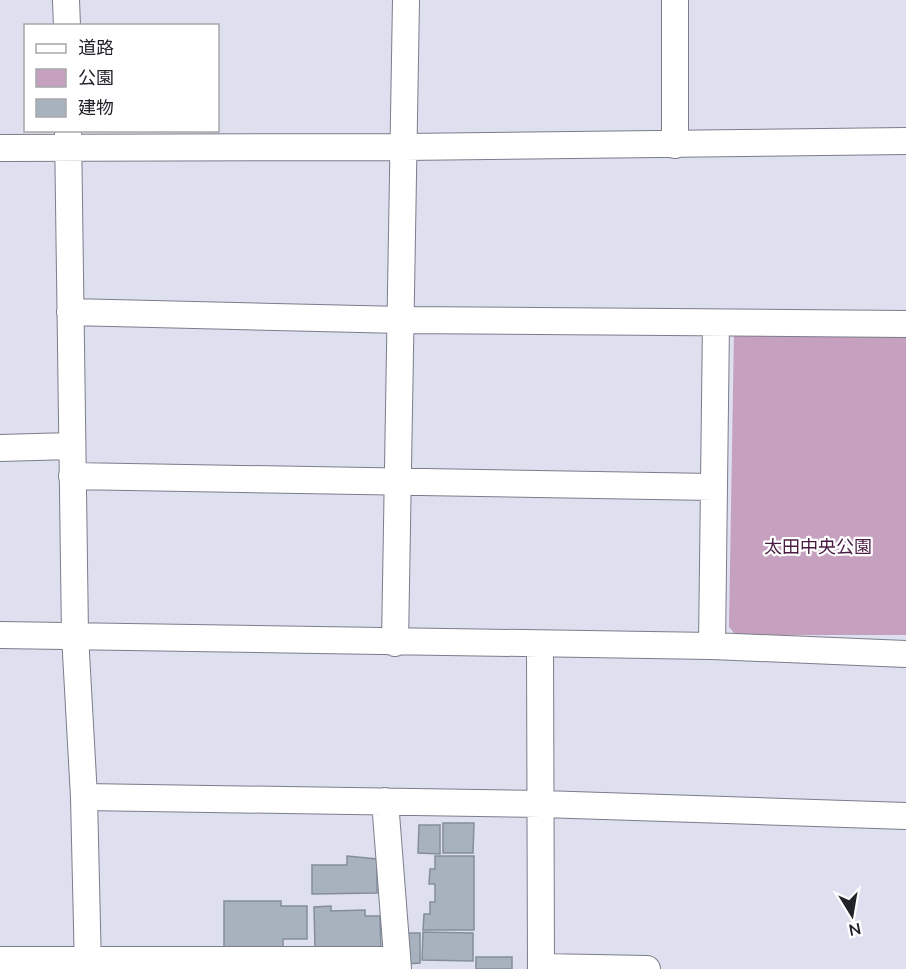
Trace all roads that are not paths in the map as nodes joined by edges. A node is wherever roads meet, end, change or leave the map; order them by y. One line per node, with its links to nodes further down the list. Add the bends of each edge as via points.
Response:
1 (66, 0): 4 (street)
2 (406, 0): 8 (street)
3 (675, 0): 7 (street)
4 (67, 24)
5 (68, 139): 8 (street); 9 (street); 10 (street)
6 (906, 141): 7 (street)
7 (675, 145): 8 (street)
8 (404, 147): 11 (street)
9 (0, 148)
10 (70, 312): 11 (street); 14 (street)
11 (402, 320): 12 (street); 17 (street)
12 (716, 323): 13 (street); 18 (street)
13 (906, 324)
14 (71, 446): 15 (street); 16 (street)
15 (0, 448)
16 (72, 477): 17 (street); 20 (street)
17 (399, 483): 18 (street); 21 (street)
18 (714, 487): 23 (street)
19 (0, 635): 20 (street)
20 (75, 635): 21 (street); 25 (street)
21 (395, 643): 22 (street)
22 (540, 645): 23 (street); 27 (street)
23 (712, 646): 24 (street)
24 (906, 654)
25 (84, 797): 26 (street); 31 (street)
26 (385, 801): 27 (street); 30 (street)
27 (542, 804): 28 (street); 32 (street)
28 (906, 816)
29 (0, 960): 31 (street)
30 (397, 964): 31 (street)
31 (88, 965)
32 (541, 968): 33 (street)
33 (647, 969)

